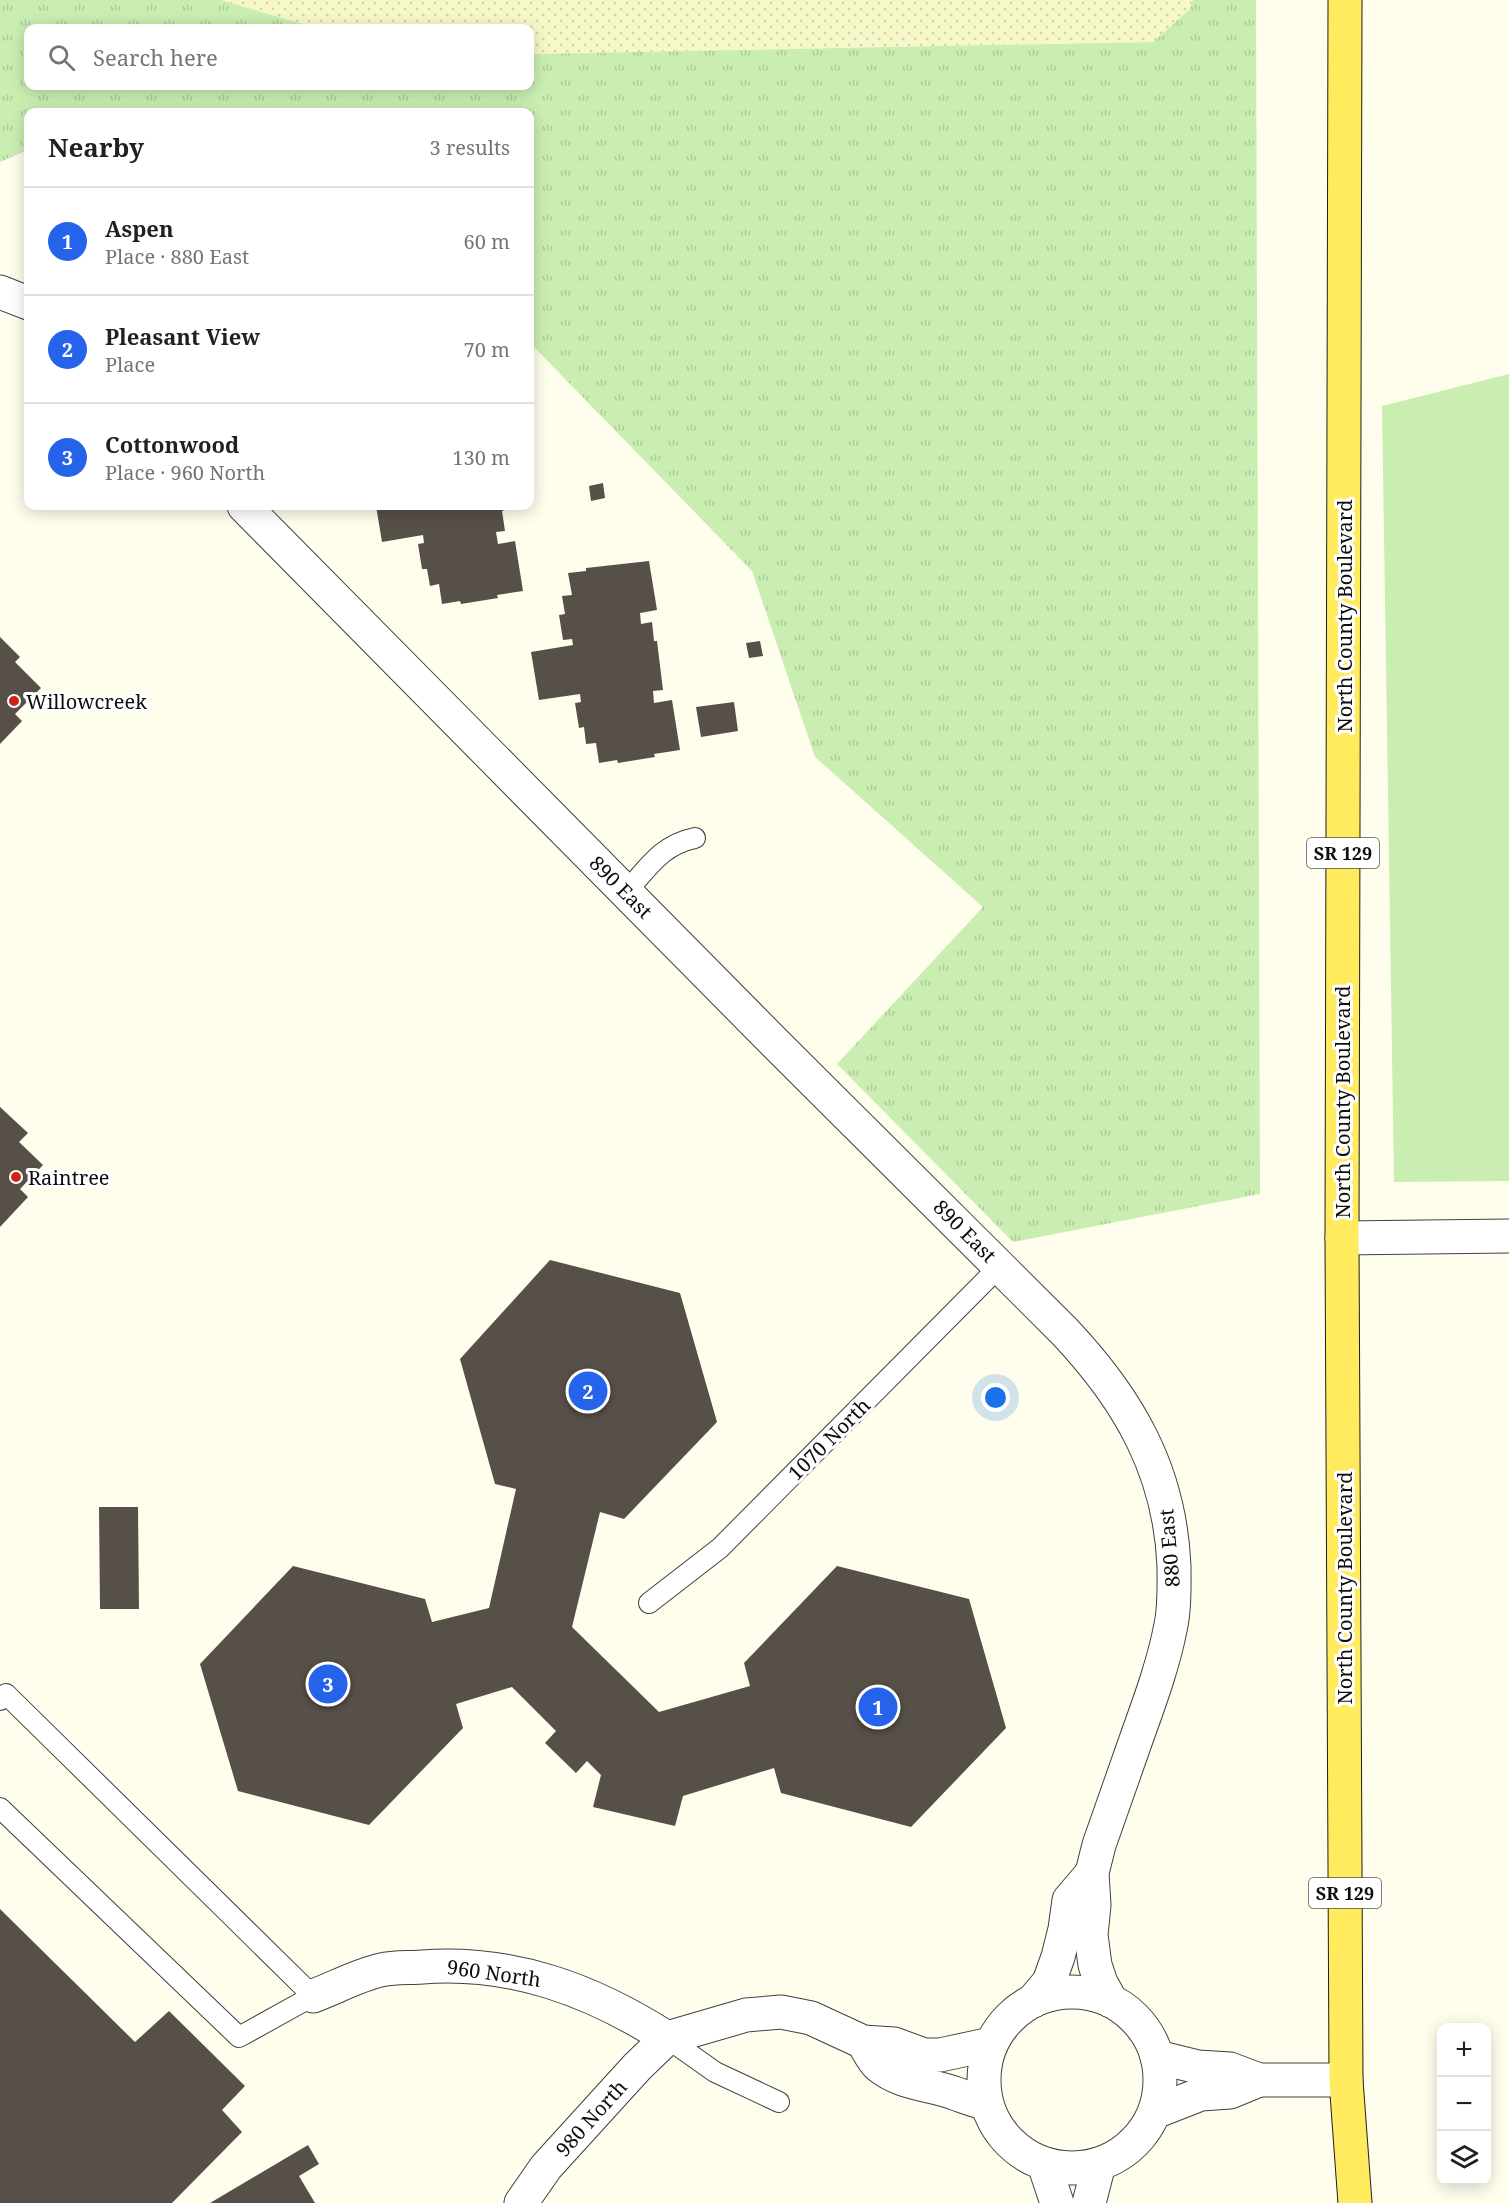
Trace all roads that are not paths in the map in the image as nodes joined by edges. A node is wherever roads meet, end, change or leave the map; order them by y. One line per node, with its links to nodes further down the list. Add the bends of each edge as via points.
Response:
1 (1345, 0): 8 (main road, North County Boulevard / SR 129)
2 (0, 292): 3 (street)
3 (24, 301)
4 (248, 510): 6 (street, 890 East)
5 (695, 838): 6 (lane, via 669,847)
6 (626, 892): 9 (street, 890 East)
7 (1509, 1236): 8 (street)
8 (1342, 1238): 22 (main road, North County Boulevard / SR 129)
9 (1000, 1266): 10 (lane, 1070 North, via 720,1548); 13 (street, 880 East, via 1088,1356 1129,1412 1158,1476 1170,1528 1172,1623 1157,1681 1098,1845)
10 (649, 1603)
11 (2, 1694): 14 (lane)
12 (0, 1808): 14 (lane, via 239,2037)
13 (1092, 1873): 15 (street, 880 East, via 1069,1900 1055,1965); 16 (street, 880 East, via 1092,1950 1101,1983)
14 (313, 1996): 17 (street, 960 North, via 381,1970 442,1965 476,1967 532,1976 583,1992)
15 (1033, 2001): 16 (street, via 1059,1992 1086,1993); 19 (street, via 1008,2018)
16 (1111, 2001): 20 (street, via 1132,2015 1148,2034)
17 (667, 2038): 18 (street, via 746,2015 781,2012 811,2018); 23 (lane, via 715,2072); 28 (street, 980 North, via 546,2167)
18 (863, 2042): 19 (street, via 894,2044 924,2055); 24 (street, via 876,2064 894,2076)
19 (991, 2044): 24 (street, via 984,2073)
20 (1157, 2057): 21 (street, via 1198,2067 1230,2069); 25 (street, via 1160,2084)
21 (1259, 2080): 22 (street); 25 (street, via 1230,2092 1201,2094)
22 (1346, 2080): 31 (main road, North County Boulevard / SR 129)
23 (779, 2102)
24 (986, 2103): 26 (street, via 998,2129 1018,2150)
25 (1155, 2112): 27 (street, via 1142,2134 1123,2152)
26 (1044, 2164): 27 (street, via 1072,2168); 29 (street)
27 (1099, 2164): 30 (street)
28 (521, 2203)
29 (1057, 2203)
30 (1089, 2203)
31 (1355, 2203)

